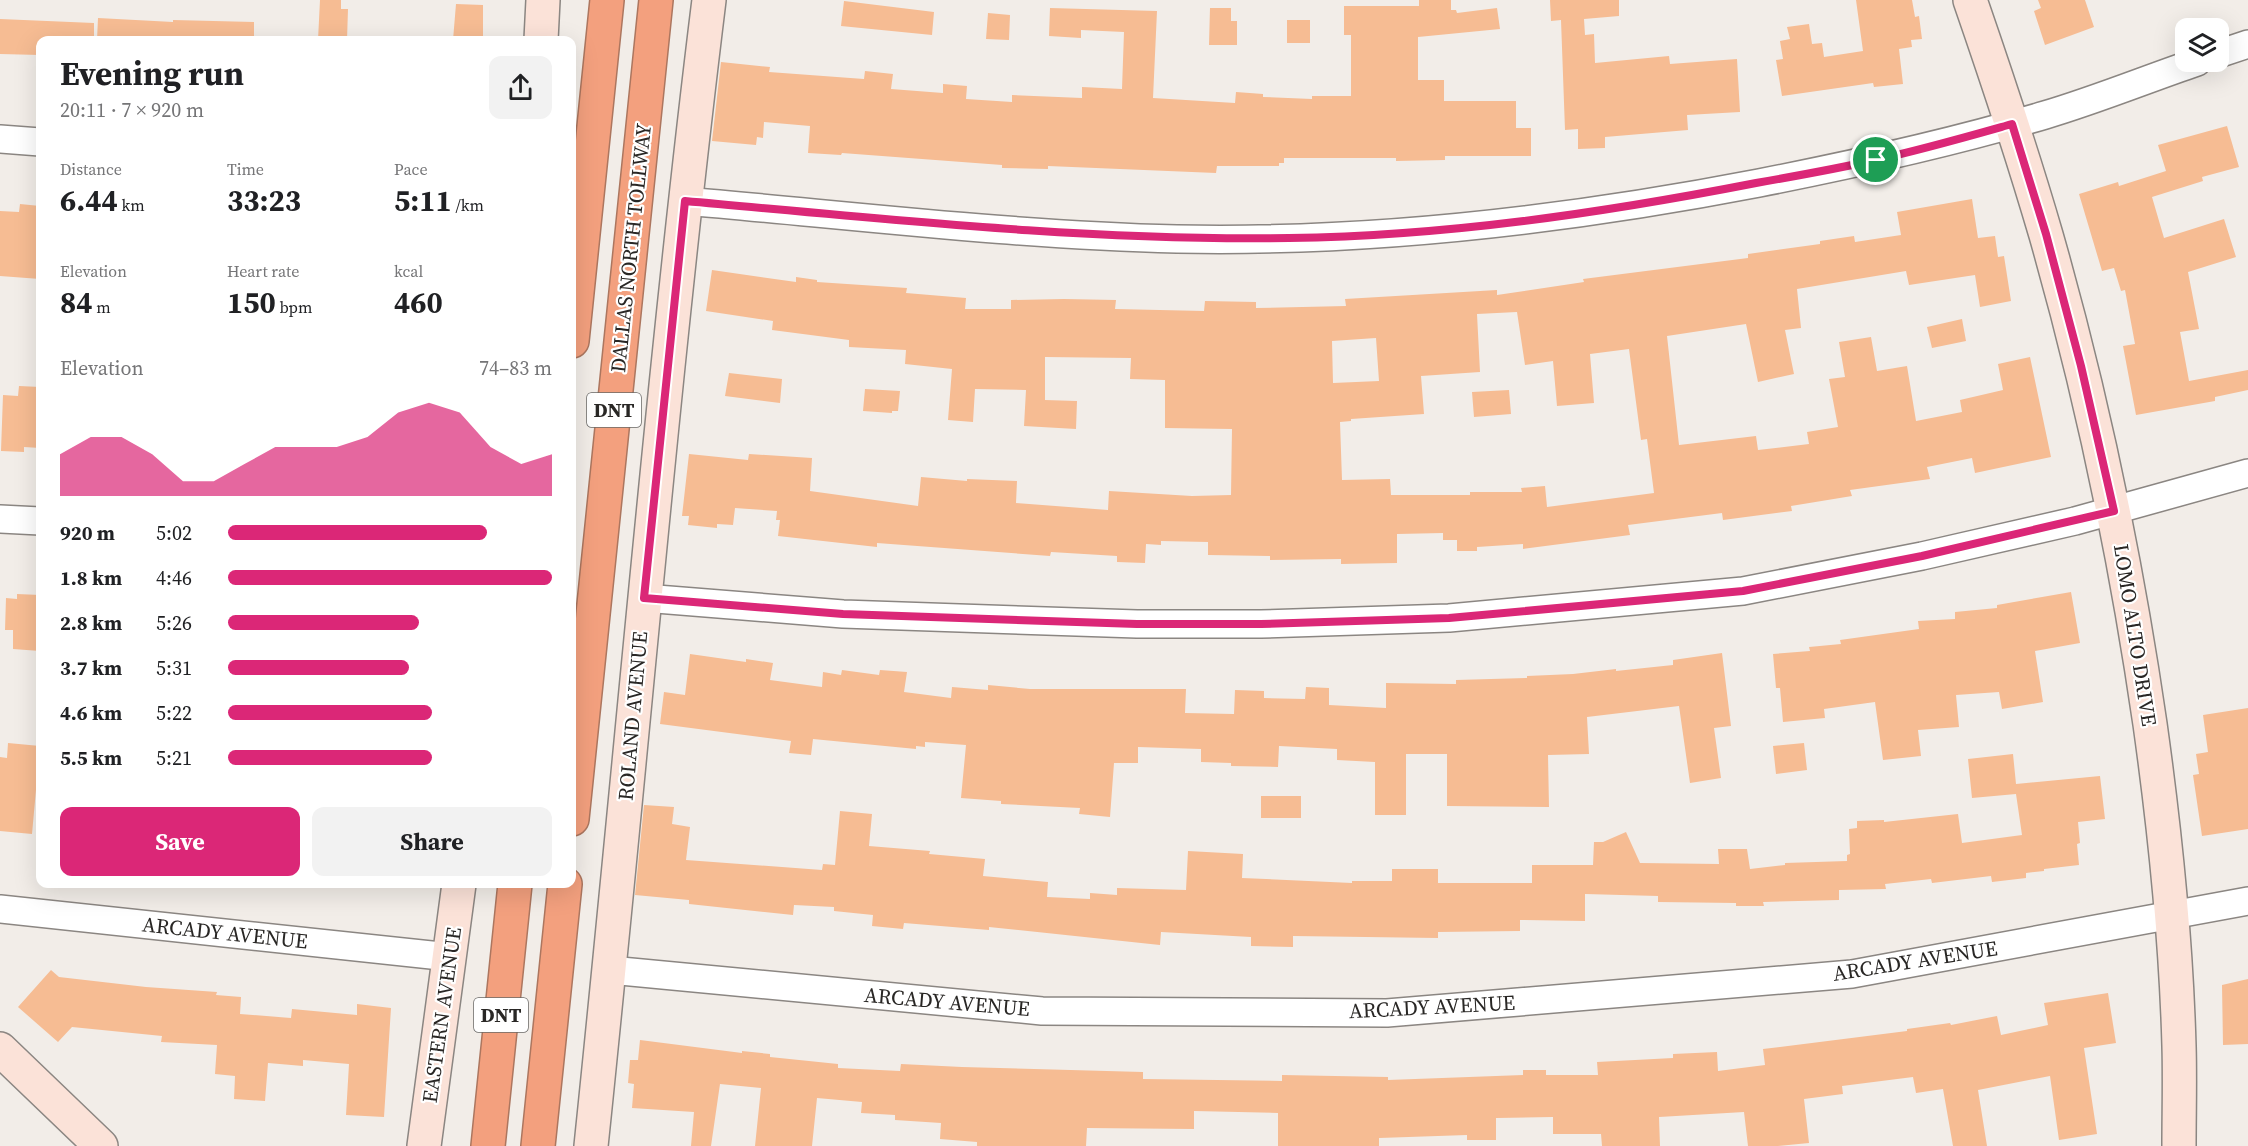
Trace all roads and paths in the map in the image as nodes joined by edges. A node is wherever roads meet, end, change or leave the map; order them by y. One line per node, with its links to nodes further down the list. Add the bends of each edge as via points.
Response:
1 (543, 0): 6 (street)
2 (607, 0): 14 (highway)
3 (656, 0): 20 (highway, DALLAS NORTH TOLLWAY / DNT)
4 (709, 0): 13 (street, ROLAND AVENUE)
5 (1970, 0): 10 (street, LOMO ALTO DRIVE)
6 (541, 36)
7 (2248, 44): 8 (street)
8 (2229, 50)
9 (2175, 70): 10 (street)
10 (2012, 124): 13 (street, via 1876,160 1689,196 1535,220 1410,232 1177,239 1085,235); 16 (street, LOMO ALTO DRIVE, via 2078,355)
11 (0, 140): 12 (street)
12 (36, 142)
13 (685, 201): 19 (street, ROLAND AVENUE)
14 (576, 302)
15 (2248, 473): 16 (street)
16 (2114, 511): 19 (street, via 1922,556 1743,591 1449,618 1137,624 843,614); 26 (street, LOMO ALTO DRIVE, via 2138,642)
17 (0, 519): 18 (street)
18 (36, 521)
19 (644, 598): 28 (street, ROLAND AVENUE)
20 (576, 780)
21 (459, 888): 27 (street, EASTERN AVENUE)
22 (515, 888): 32 (highway, DNT)
23 (565, 888): 33 (highway, DNT)
24 (2248, 901): 26 (street, ARCADY AVENUE)
25 (0, 909): 27 (street, ARCADY AVENUE)
26 (2172, 916): 28 (street, ARCADY AVENUE, via 1852,974 1388,1013 1042,1011); 35 (street, LOMO ALTO DRIVE, via 2179,1046)
27 (450, 957): 31 (street, EASTERN AVENUE)
28 (610, 970): 34 (street, ROLAND AVENUE)
29 (0, 1049): 30 (street)
30 (101, 1146)
31 (424, 1146)
32 (488, 1146)
33 (538, 1146)
34 (591, 1146)
35 (2179, 1146)

